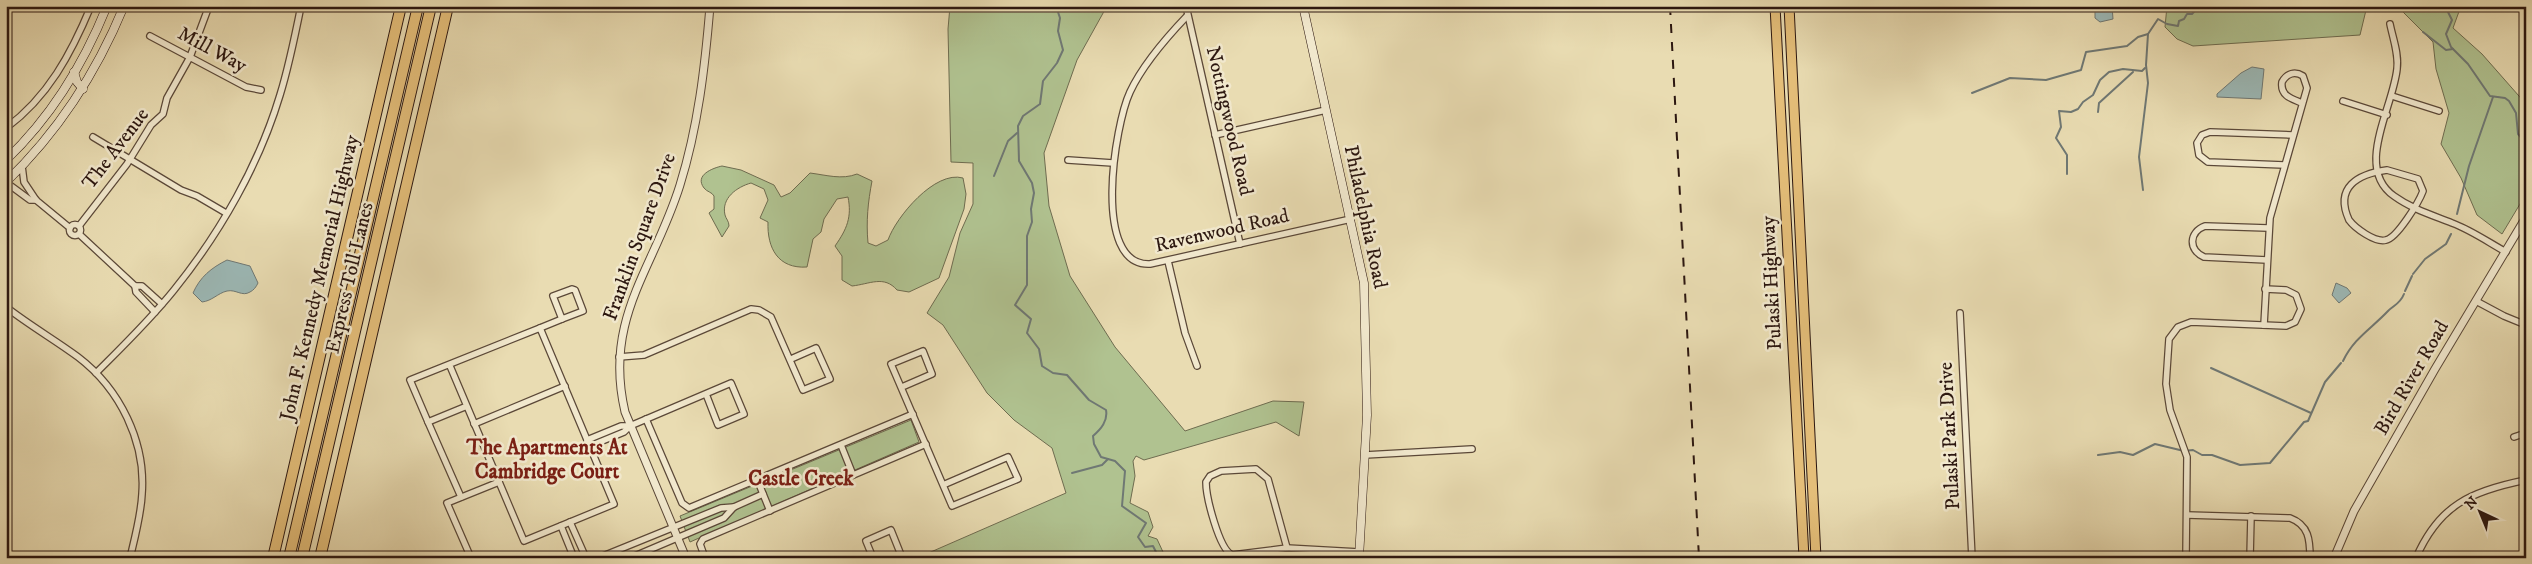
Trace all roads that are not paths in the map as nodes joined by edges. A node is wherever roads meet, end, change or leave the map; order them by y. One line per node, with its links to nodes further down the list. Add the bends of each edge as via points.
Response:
1 (91, 6): 28 (street, via 52,82 36,102)
2 (107, 6): 19 (main road)
3 (124, 6): 20 (main road)
4 (209, 6): 18 (street, The Avenue)
5 (301, 6): 43 (street, via 272,119)
6 (401, 6): 106 (highway, John F. Kennedy Memorial Highway)
7 (418, 6): 107 (highway, Express Toll Lanes)
8 (432, 6): 108 (highway, Express Toll Lanes)
9 (448, 6): 109 (highway)
10 (710, 6): 65 (street, Franklin Square Drive, via 701,91 685,165 665,226 628,310)
11 (1186, 6): 15 (street, Nottingwood Road)
12 (1302, 6): 25 (main road, Philadelphia Road)
13 (1775, 6): 118 (highway, Pulaski Highway)
14 (1788, 6): 119 (highway, Pulaski Highway)
15 (1187, 16): 29 (street, Nottingwood Road); 35 (street, Ravenwood Road, via 1153,56 1130,92)
16 (2390, 24): 22 (street, via 2398,62)
17 (150, 36): 18 (street, Mill Way)
18 (190, 57): 21 (street, Mill Way, via 246,87); 32 (street, The Avenue, via 167,98 163,114 151,125)
19 (74, 72): 20 (main road); 33 (main road, via 38,125)
20 (83, 89): 37 (main road, via 61,121)
21 (261, 90)
22 (2392, 96): 26 (street); 27 (street)
23 (2343, 101): 27 (street)
24 (2302, 103): 24 (street, via 2306,80 2299,74 2289,74 2282,82 2283,92); 30 (street)
25 (1326, 110): 29 (street); 45 (main road, Philadelphia Road)
26 (2439, 111)
27 (2387, 115): 38 (street, via 2376,146)
28 (6, 128)
29 (1215, 135): 50 (street, Nottingwood Road)
30 (2292, 135): 36 (street); 36 (street, via 2210,132 2202,135 2197,143 2199,155 2208,162)
31 (94, 137): 32 (street)
32 (130, 159): 43 (street); 46 (street, The Avenue)
33 (6, 160)
34 (1068, 160): 35 (street)
35 (1112, 163): 53 (street, Ravenwood Road, via 1113,213 1124,253 1134,262 1144,264)
36 (2284, 165): 48 (street)
37 (22, 166): 39 (main road); 41 (street, via 24,182)
38 (2377, 172): 42 (street, via 2388,192); 42 (street, via 2392,170 2418,179 2423,191); 42 (street, via 2357,178 2347,188 2346,210 2352,224 2377,239 2386,240 2396,234)
39 (6, 182)
40 (6, 187): 41 (street, via 11,186 30,200)
41 (36, 200): 47 (street)
42 (2414, 208): 51 (street, via 2465,228)
43 (226, 214): 57 (street, via 203,251)
44 (2526, 217): 51 (street, Bird River Road)
45 (1351, 219): 50 (street, Ravenwood Road); 86 (main road, Philadelphia Road, via 1362,267 1366,313)
46 (78, 226): 47 (street); 49 (street)
47 (70, 228): 49 (street, via 72,235)
48 (2268, 228): 52 (street); 52 (street, via 2205,226 2196,231 2192,241 2195,251 2204,256)
49 (78, 234): 54 (street)
50 (1240, 244): 53 (street, Ravenwood Road)
51 (2506, 252): 56 (street, Bird River Road)
52 (2267, 260): 55 (street)
53 (1168, 261): 68 (street, via 1179,311)
54 (135, 286): 57 (street, via 142,286); 59 (street, via 136,292)
55 (2266, 289): 62 (street); 62 (street, via 2292,292 2299,299 2301,309 2298,318 2290,324)
56 (2476, 301): 63 (street); 124 (street, Bird River Road, via 2354,511)
57 (162, 304): 59 (street)
58 (6, 307): 69 (street)
59 (155, 312): 69 (street)
60 (1960, 313): 120 (street, Pulaski Park Drive)
61 (562, 320): 61 (street, via 583,311 575,290 553,296); 64 (street)
62 (2264, 325): 96 (street, via 2191,322 2178,328 2169,339 2166,392 2187,457)
63 (2526, 325)
64 (540, 328): 67 (street); 70 (street)
65 (619, 357): 66 (street, via 644,355 751,309 771,317); 78 (street, Franklin Square Drive, via 620,388)
66 (790, 359): 66 (street, via 803,390 830,379 816,348)
67 (450, 366): 73 (street); 76 (street, via 410,380)
68 (1197, 366)
69 (96, 373): 105 (street, via 113,393 128,419 140,456 142,492)
70 (565, 386): 77 (street); 81 (street)
71 (902, 387): 71 (street, via 932,374 923,351 891,364); 74 (street)
72 (706, 394): 72 (street, via 718,425 744,414 731,383); 75 (street)
73 (467, 406): 76 (street); 77 (street)
74 (913, 414): 82 (street); 83 (street)
75 (646, 419): 78 (street); 88 (street, via 684,506 689,508)
76 (428, 422): 93 (street)
77 (474, 424): 90 (street)
78 (630, 426): 81 (street, via 621,426); 84 (street, via 624,432); 100 (street, Franklin Square Drive)
79 (2526, 433): 80 (street)
80 (2514, 437)
81 (587, 440): 84 (street)
82 (840, 444): 87 (street); 88 (street)
83 (926, 444): 87 (street); 91 (street)
84 (590, 446): 98 (street, via 614,504)
85 (1472, 449): 86 (street)
86 (1365, 455): 103 (main road, Philadelphia Road)
87 (853, 475): 95 (street)
88 (758, 479): 92 (street)
89 (2526, 480): 125 (street, via 2455,504 2438,520)
90 (499, 482): 93 (street); 99 (street, via 524,541)
91 (943, 485): 91 (street, via 1008,457 1018,479 952,506)
92 (763, 494): 94 (street); 95 (street)
93 (460, 497): 104 (street, via 447,503)
94 (734, 507): 100 (street, via 721,508); 101 (street, via 724,518)
95 (770, 511): 115 (street, via 703,539 700,544)
96 (2187, 515): 97 (street); 121 (street)
97 (2251, 516): 122 (street); 123 (street, via 2286,517 2300,523 2309,537)
98 (570, 522): 99 (street); 111 (street)
99 (561, 526): 110 (street)
100 (673, 526): 101 (street, Franklin Square Drive); 112 (street)
101 (677, 538): 113 (street); 114 (street, Franklin Square Drive)
102 (1287, 548): 102 (street, via 1235,555 1227,552 1208,496 1206,482 1210,476 1221,471 1252,469 1264,473 1271,486); 103 (street)
103 (1359, 555)
104 (468, 557)
105 (130, 558)
106 (273, 558)
107 (289, 558)
108 (302, 558)
109 (320, 558)
110 (574, 558)
111 (586, 558)
112 (598, 558)
113 (630, 558)
114 (686, 558)
115 (705, 558)
116 (873, 558): 117 (street, via 866,541 891,530 901,555)
117 (893, 558)
118 (1804, 558)
119 (1816, 558)
120 (1972, 558)
121 (2186, 558)
122 (2250, 558)
123 (2310, 558)
124 (2334, 558)
125 (2416, 558)

